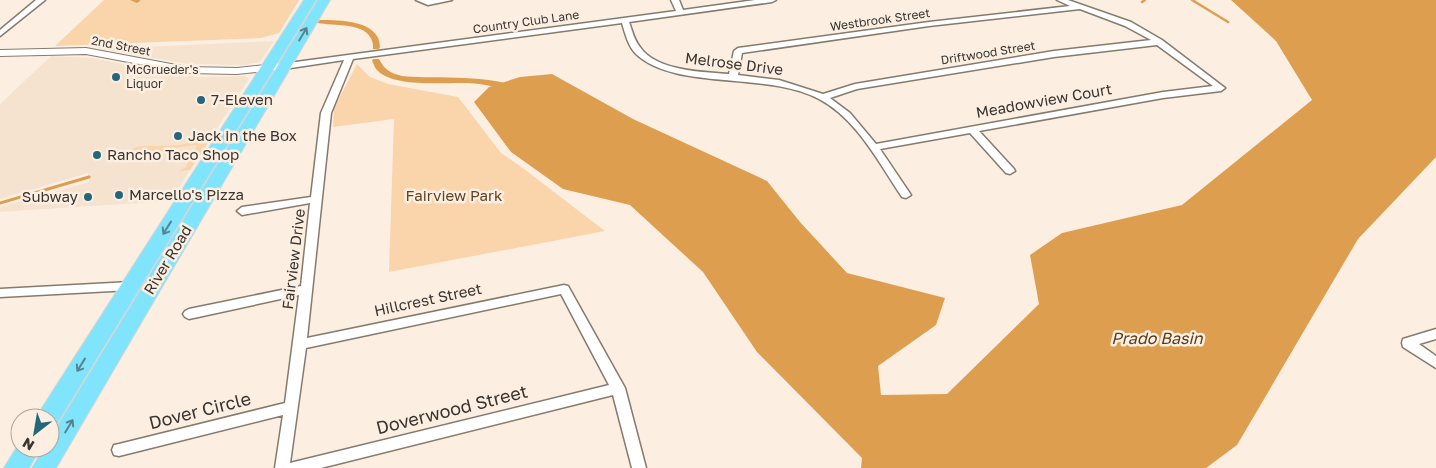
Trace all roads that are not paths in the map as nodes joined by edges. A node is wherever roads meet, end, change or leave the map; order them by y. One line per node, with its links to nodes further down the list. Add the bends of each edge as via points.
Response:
1 (41, 0): 12 (street)
2 (310, 0): 16 (main road, River Road)
3 (324, 0): 16 (main road, River Road, one-way to 3)
4 (448, 0): 8 (street)
5 (675, 0): 10 (street)
6 (772, 0): 10 (street, Country Club Lane)
7 (1061, 0): 9 (street)
8 (421, 1)
9 (1081, 7): 13 (street, via 1128,24); 17 (street, Westbrook Street, via 738,51)
10 (681, 13): 11 (street, Country Club Lane)
11 (625, 20): 15 (street, Country Club Lane); 17 (street, Melrose Drive, via 638,50 655,62 703,76)
12 (0, 34)
13 (1159, 42): 18 (street, Driftwood Street, via 1054,54 864,86); 19 (street, Meadowview Court, via 1221,88 1163,95)
14 (0, 53): 16 (street, 2nd Street, via 86,51 187,70 237,71)
15 (349, 58): 16 (street, Country Club Lane); 23 (street, Fairview Drive, via 326,113)
16 (276, 67): 25 (main road, River Road, one-way to 25); 36 (main road, River Road, one-way to 16)
17 (733, 77): 18 (street, Melrose Drive, via 782,83)
18 (824, 97): 20 (street, Melrose Drive, via 850,118)
19 (972, 129): 20 (street, Meadowview Court); 21 (street)
20 (873, 147): 22 (street, Melrose Drive)
21 (1010, 172)
22 (906, 195)
23 (317, 199): 24 (street); 26 (street, Fairview Drive)
24 (242, 211)
25 (131, 286): 27 (street); 33 (main road, River Road, one-way to 33)
26 (305, 288): 28 (street); 30 (street, Fairview Drive)
27 (0, 293)
28 (189, 314)
29 (1436, 334): 31 (street, via 1408,342)
30 (300, 344): 32 (street, Hillcrest Street, via 564,289); 34 (street, Fairview Drive)
31 (1436, 363)
32 (618, 388): 38 (street, Doverwood Street); 39 (street)
33 (54, 408)
34 (291, 408): 35 (street, Dover Circle); 37 (street, Fairview Drive)
35 (119, 450)
36 (44, 468)
37 (282, 468)
38 (295, 468)
39 (639, 468)

